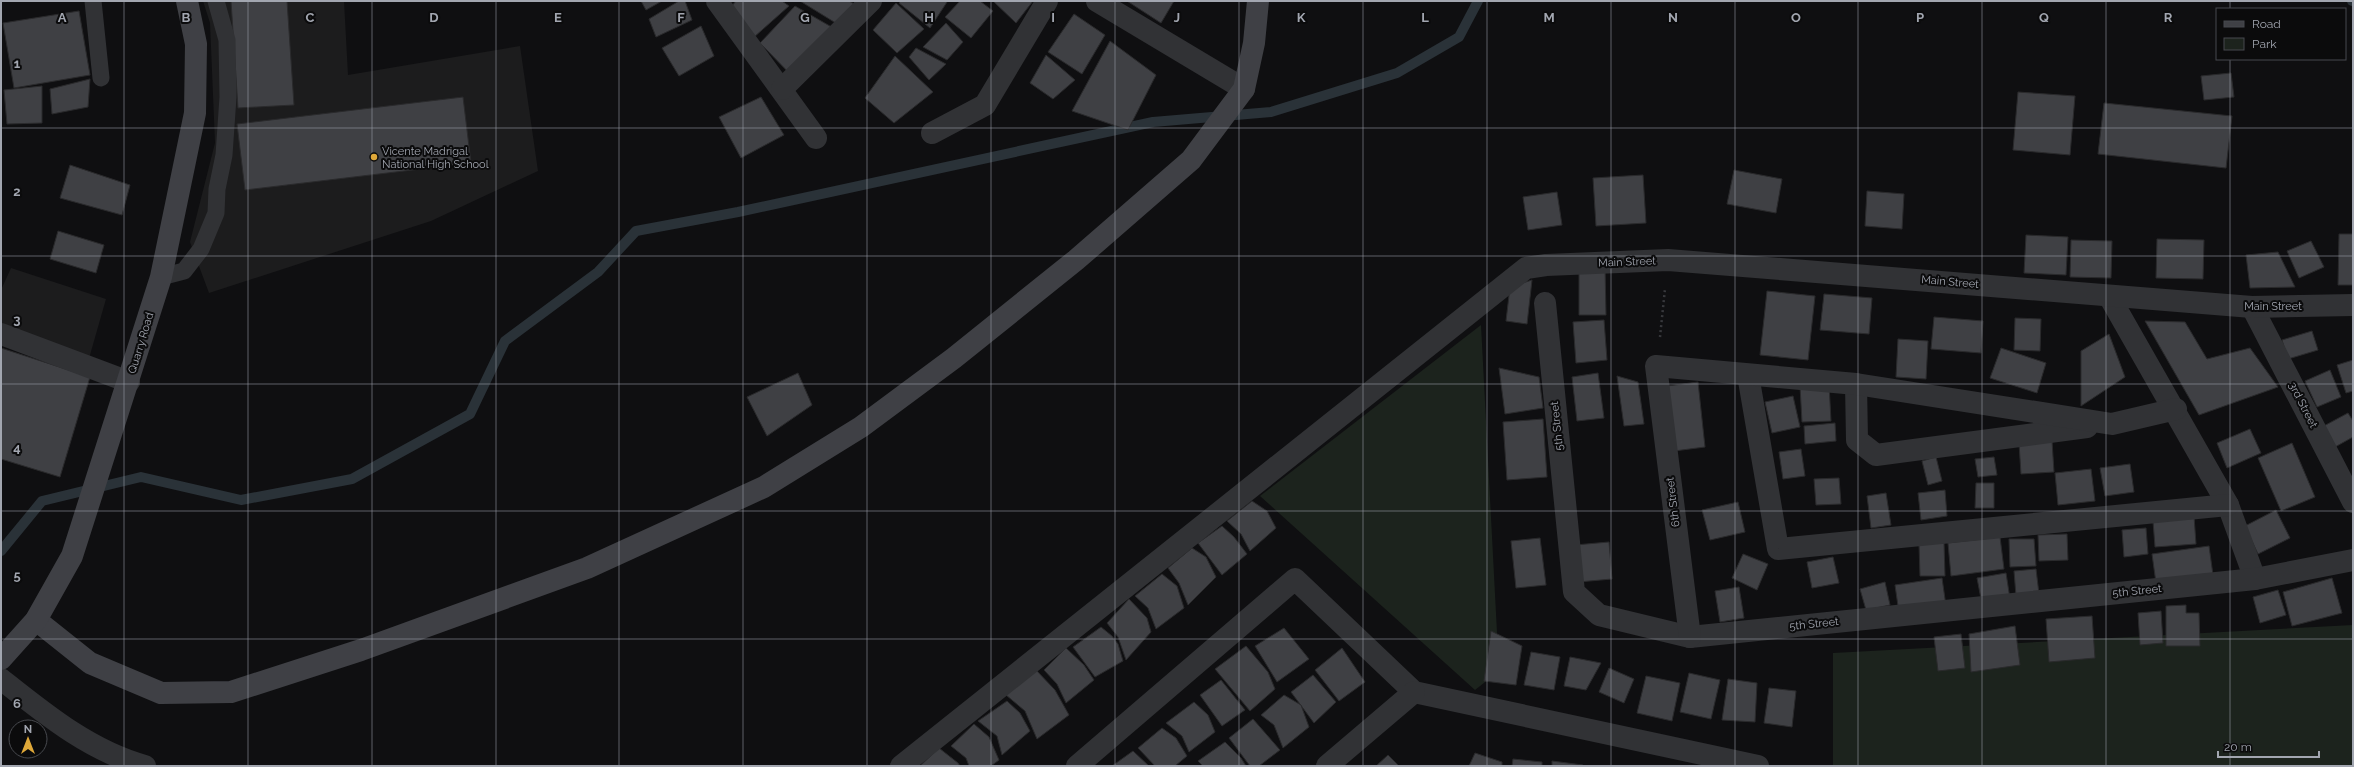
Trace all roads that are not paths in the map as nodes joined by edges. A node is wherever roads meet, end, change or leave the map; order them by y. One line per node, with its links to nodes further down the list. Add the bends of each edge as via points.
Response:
1 (93, 1): 9 (lane)
2 (187, 1): 14 (street, Quarry Road, via 196,44 195,113)
3 (216, 1): 14 (lane, via 227,40 228,97 216,213 201,249 184,271)
4 (717, 1): 10 (street)
5 (871, 1): 10 (street)
6 (1047, 1): 12 (street, via 986,105)
7 (1096, 1): 11 (street)
8 (1258, 1): 11 (street, via 1254,43)
9 (101, 78)
10 (782, 89): 13 (street)
11 (1238, 97): 29 (street, via 1191,160 1076,260 954,358 861,427 764,487 587,568 361,650 231,692 161,693 90,663)
12 (932, 133)
13 (816, 138)
14 (161, 277): 21 (street, Quarry Road)
15 (2109, 296): 18 (street, Main Street); 23 (street); 36 (street, Main Street, via 1668,260 1526,268)
16 (1545, 303): 30 (street, 5th Street, via 1574,592 1599,615)
17 (2353, 305): 18 (street, Main Street)
18 (2252, 307): 25 (street, 3rd Street)
19 (1, 334): 21 (street)
20 (1748, 375): 22 (street); 26 (street, via 1778,549); 30 (street, 6th Street, via 1656,366)
21 (129, 382): 29 (street, Quarry Road, via 72,556)
22 (1856, 384): 24 (street); 24 (street, via 1857,440 1876,455)
23 (2176, 409): 24 (street); 26 (street)
24 (2112, 424)
25 (2353, 502)
26 (2228, 505): 28 (street)
27 (2353, 560): 28 (street, 5th Street)
28 (2255, 579): 30 (street, 5th Street)
29 (36, 620): 31 (street, Quarry Road)
30 (1690, 637)
31 (1, 659)
32 (1, 679): 35 (street, via 52,720 120,759)
33 (1414, 692): 34 (street); 37 (street, via 1295,579); 38 (street)
34 (1735, 764): 39 (street)
35 (145, 766)
36 (901, 766)
37 (1077, 766)
38 (1327, 766)
39 (1758, 766)

